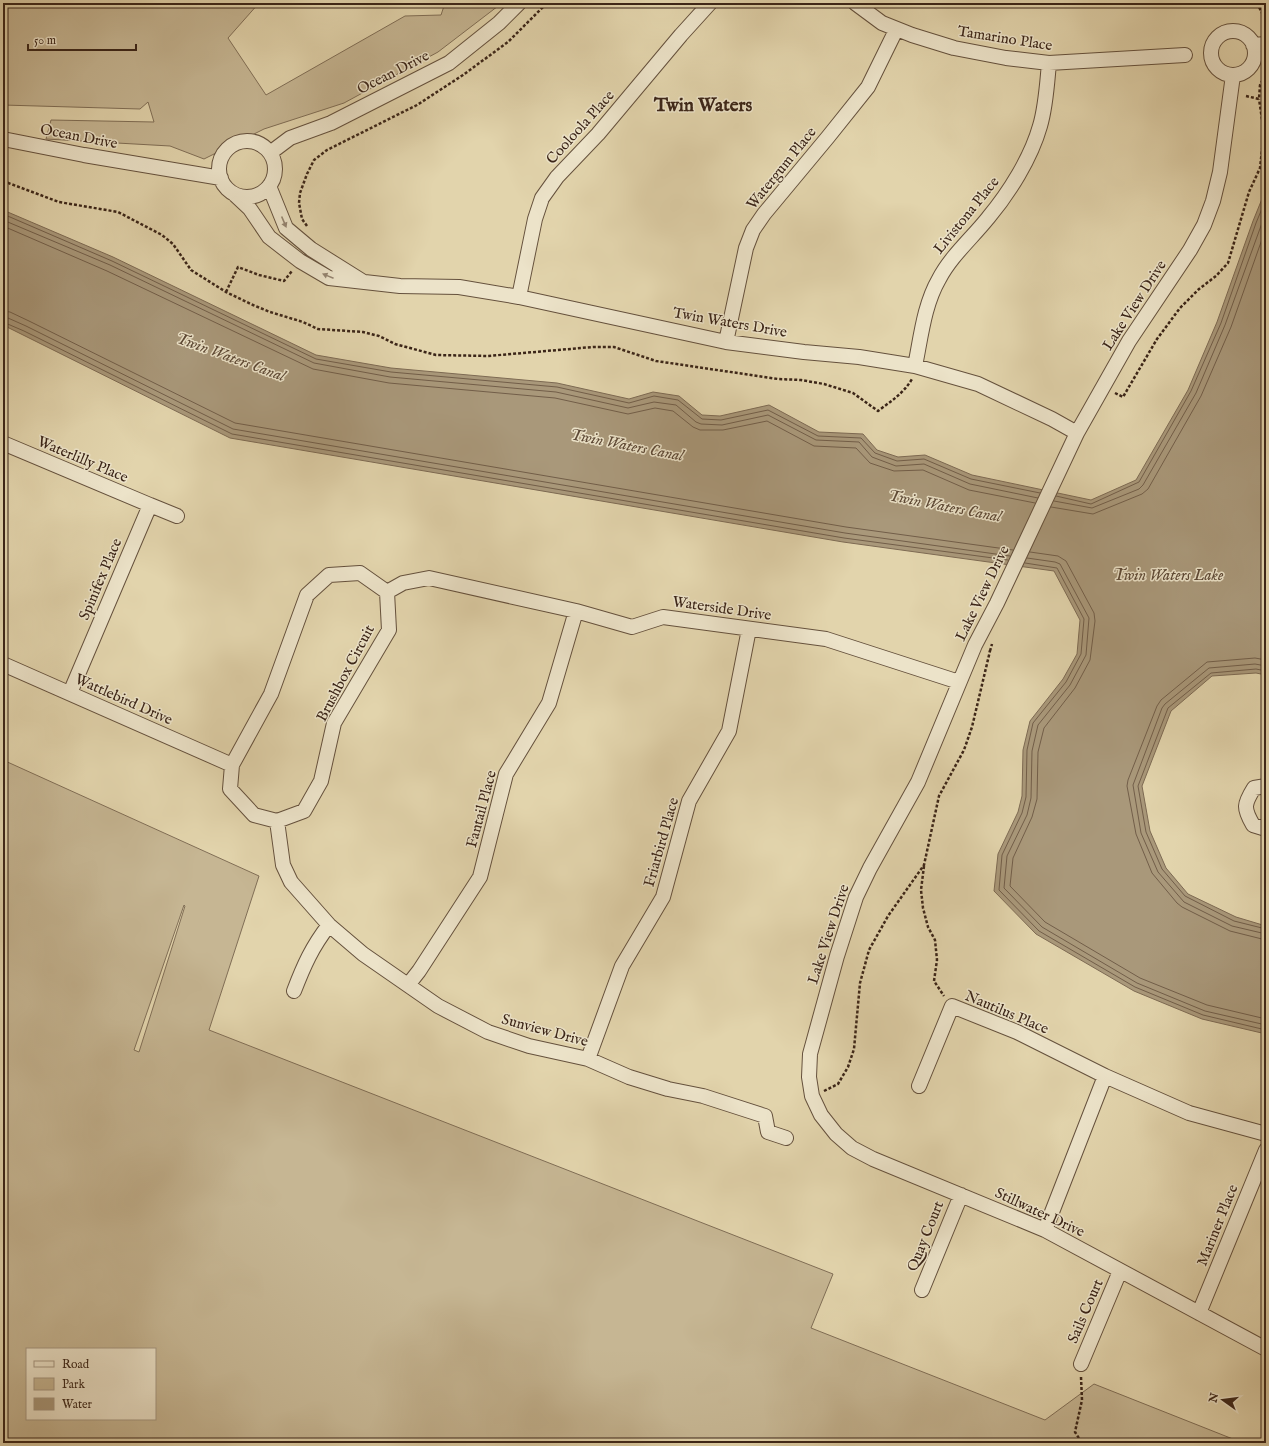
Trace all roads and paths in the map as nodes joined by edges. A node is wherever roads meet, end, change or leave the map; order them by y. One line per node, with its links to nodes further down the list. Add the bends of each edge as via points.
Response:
1 (519, 3): 17 (street, Ocean Drive, via 499,23 449,63 332,123 290,138)
2 (547, 3): 22 (path, via 508,42 463,75 417,105 327,150 314,160 303,182 299,203 302,219)
3 (710, 3): 26 (street, Cooloola Place, via 598,134 557,177 542,198 535,219)
4 (855, 3): 7 (street, Tamarino Place)
5 (1257, 3): 6 (path)
6 (1266, 21)
7 (896, 30): 11 (street, Tamarino Place, via 973,52); 27 (street, Watergum Place, via 868,88 753,230 746,248)
8 (1260, 44): 10 (street, via 1255,55); 13 (street, via 1237,32 1223,34 1217,38 1211,51 1215,65 1226,74)
9 (1185, 55): 11 (street, Tamarino Place)
10 (1260, 61): 13 (street)
11 (1049, 63): 28 (street, Livistona Place, via 1041,126 1034,144 1010,189 939,278 929,299)
12 (1266, 74): 15 (path, via 1260,85)
13 (1233, 75): 30 (street, Lake View Drive, via 1220,172 1204,225 1129,342)
14 (1246, 96): 15 (path)
15 (1259, 99): 29 (path, via 1263,126 1260,168 1249,192 1228,263 1180,308 1157,339 1123,397)
16 (3, 139): 18 (street, Ocean Drive)
17 (270, 153): 18 (street, via 256,142 238,142 230,146 220,161); 20 (street, via 275,170)
18 (221, 178): 21 (street, via 224,185)
19 (3, 181): 25 (path, via 59,202 118,212 162,235 173,244 191,270)
20 (269, 186): 21 (street, via 262,193 253,196); 24 (street, Twin Waters Drive, one-way to 24, via 286,228 311,249)
21 (234, 194): 23 (street, Twin Waters Drive, via 250,209 269,237)
22 (310, 230)
23 (300, 261): 24 (street, Twin Waters Drive, one-way to 23, via 329,278); 25 (path, via 284,281 238,267)
24 (366, 284): 26 (street, Twin Waters Drive, via 459,287)
25 (226, 292): 28 (path, via 254,306 318,329 363,332 436,356 488,356 614,347 656,361 824,384 853,393 878,410 898,397 908,386)
26 (520, 297): 27 (street, Twin Waters Drive)
27 (726, 342): 28 (street, Twin Waters Drive)
28 (915, 366): 30 (street, Twin Waters Drive, via 978,384)
29 (1114, 393)
30 (1077, 433): 37 (street, Lake View Drive)
31 (3, 443): 32 (street, Waterlilly Place)
32 (150, 506): 33 (street); 40 (street, Spinifex Place)
33 (177, 516)
34 (387, 592): 35 (street, Waterside Drive, via 404,583 429,578); 41 (street, via 360,574 328,575 307,595 271,694); 43 (street, Brushbox Circuit, via 389,630 334,723 321,781 304,811)
35 (576, 611): 36 (street, Waterside Drive, via 632,627 663,617); 47 (street, Fantail Place, via 549,703 506,774 480,877)
36 (749, 629): 39 (street, Waterside Drive, via 826,639); 50 (street, Friarbird Place, via 729,730 689,800 663,897 622,966)
37 (975, 645): 39 (street, Lake View Drive); 45 (path, via 990,651 964,750 939,796)
38 (3, 664): 40 (street, Wattlebird Drive)
39 (959, 682): 53 (street, Lake View Drive, via 918,782 856,897 810,1054 809,1077)
40 (70, 694): 41 (street, Wattlebird Drive)
41 (232, 765): 43 (street, via 230,789 254,815)
42 (1266, 786): 44 (street, via 1254,788 1246,802 1247,814 1253,825)
43 (277, 821): 46 (street, Sunview Drive, via 283,864 291,882)
44 (1266, 829)
45 (924, 865): 49 (path, via 921,890 923,908 928,927 936,940 934,981); 53 (path, via 888,916 869,950 860,983 854,1049 848,1067 838,1084)
46 (329, 924): 47 (street, Sunview Drive, via 363,954); 48 (street, via 312,949)
47 (408, 984): 50 (street, Sunview Drive, via 438,1006 488,1032 529,1046)
48 (294, 990)
49 (952, 1006): 51 (street, Nautilus Place, via 1017,1032); 52 (street, Nautilus Place)
50 (588, 1059): 55 (street, Sunview Drive, via 629,1077 703,1096 765,1116 768,1132)
51 (1105, 1076): 54 (street, Nautilus Place, via 1189,1113); 58 (street)
52 (919, 1086)
53 (812, 1096): 57 (street, Stillwater Drive, via 821,1115 836,1134 852,1148)
54 (1266, 1134)
55 (786, 1138)
56 (1266, 1150): 61 (street, Mariner Place)
57 (961, 1195): 58 (street, Stillwater Drive); 60 (street, Quay Court)
58 (1045, 1230): 59 (street, Stillwater Drive)
59 (1120, 1271): 61 (street, Stillwater Drive); 63 (street, Sails Court)
60 (922, 1290)
61 (1199, 1313): 62 (street, Stillwater Drive)
62 (1266, 1349)
63 (1081, 1364): 64 (path, via 1082,1400 1075,1432)
64 (1082, 1443)

